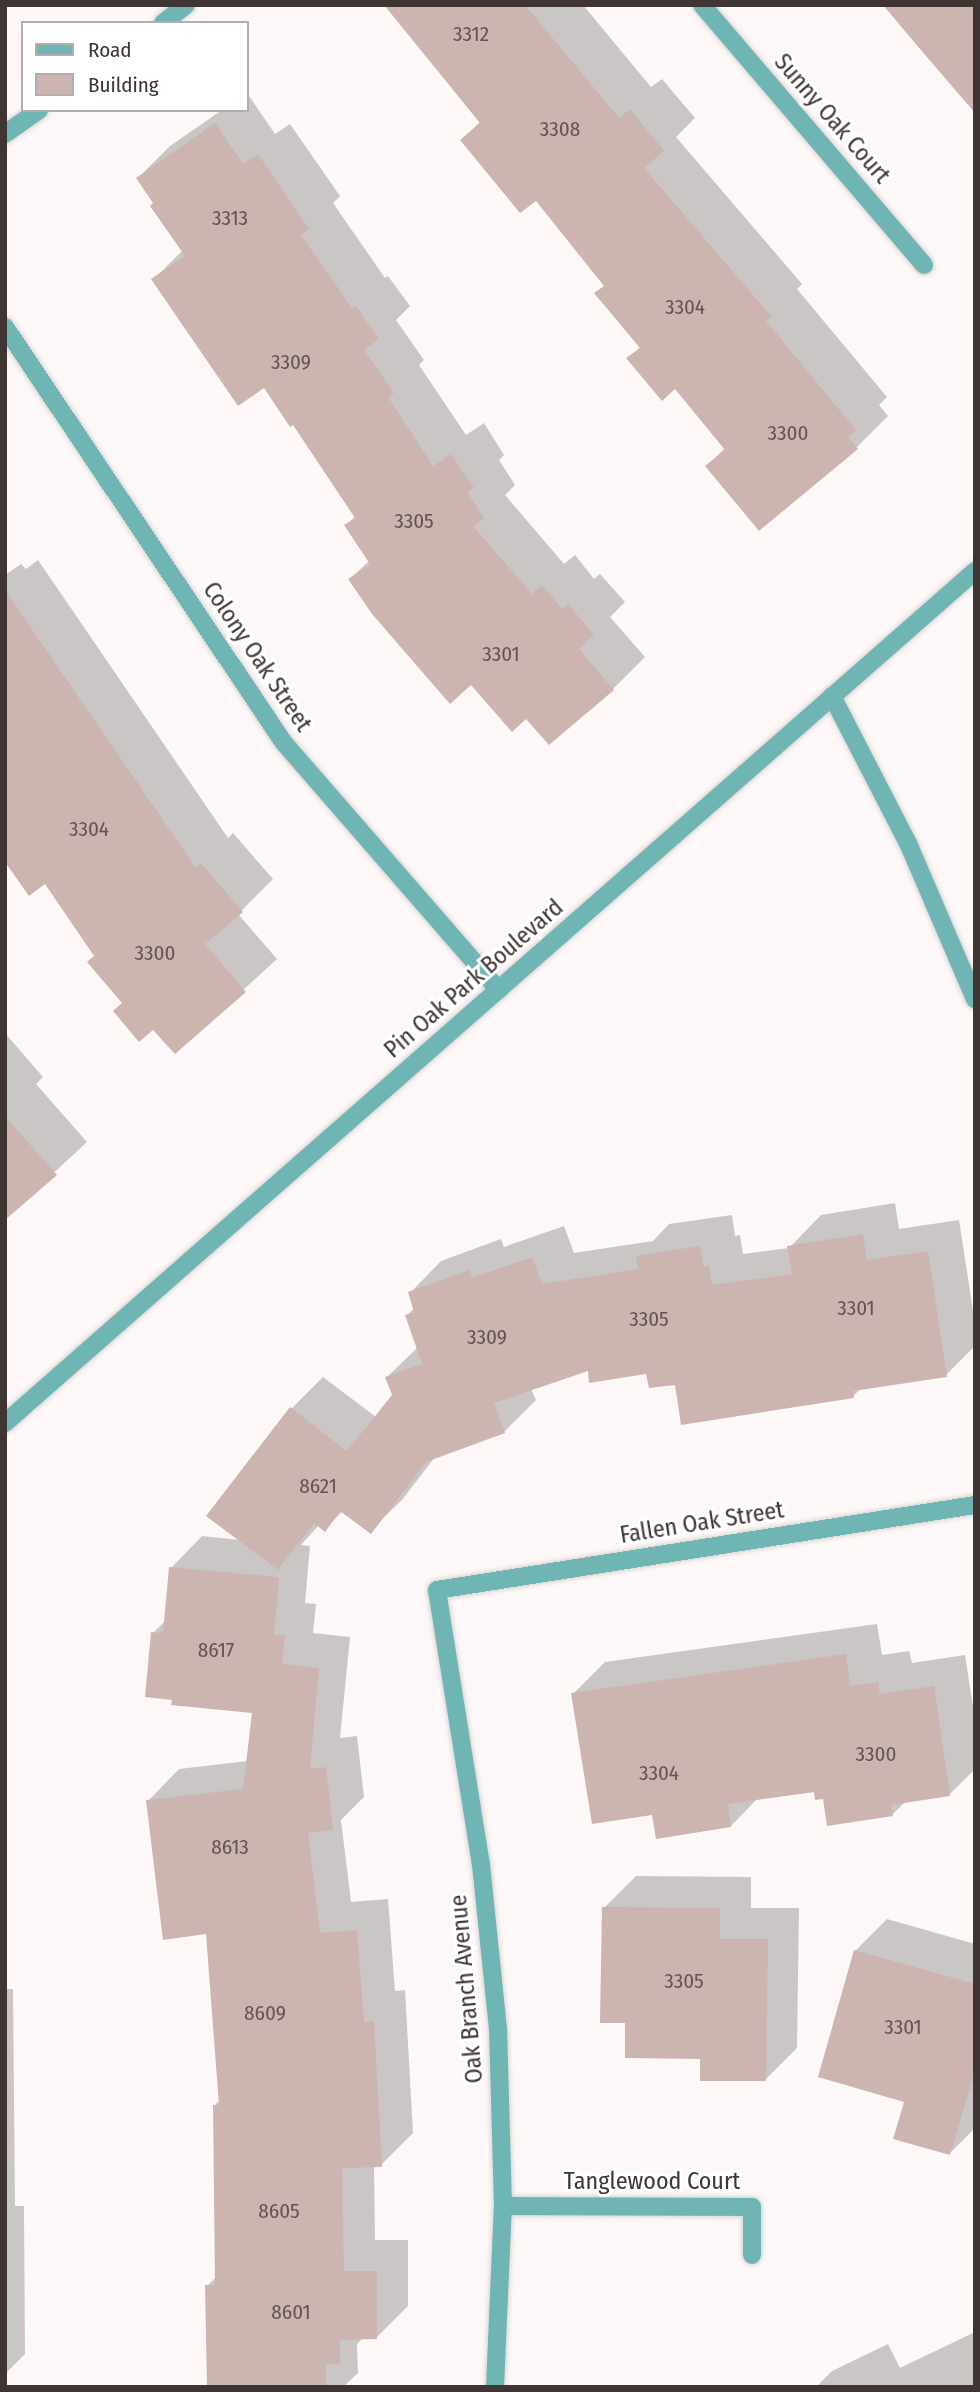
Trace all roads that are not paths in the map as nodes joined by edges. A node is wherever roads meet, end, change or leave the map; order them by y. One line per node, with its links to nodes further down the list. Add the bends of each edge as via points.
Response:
1 (186, 5): 3 (street)
2 (702, 5): 6 (street, Sunny Oak Court)
3 (166, 21)
4 (36, 112): 5 (street)
5 (5, 134)
6 (924, 265)
7 (5, 327): 10 (street, Colony Oak Street, via 284,743)
8 (975, 571): 9 (street, Pin Oak Park Boulevard)
9 (832, 696): 10 (street, Pin Oak Park Boulevard); 11 (street, via 908,843)
10 (499, 990): 12 (street, Pin Oak Park Boulevard)
11 (975, 999)
12 (5, 1423)
13 (975, 1505): 14 (street, Fallen Oak Street)
14 (437, 1590): 15 (street, Oak Branch Avenue, via 484,1892 498,2029)
15 (503, 2206): 16 (street, Tanglewood Court, via 752,2207); 17 (street, Oak Branch Avenue)
16 (752, 2255)
17 (495, 2387)

